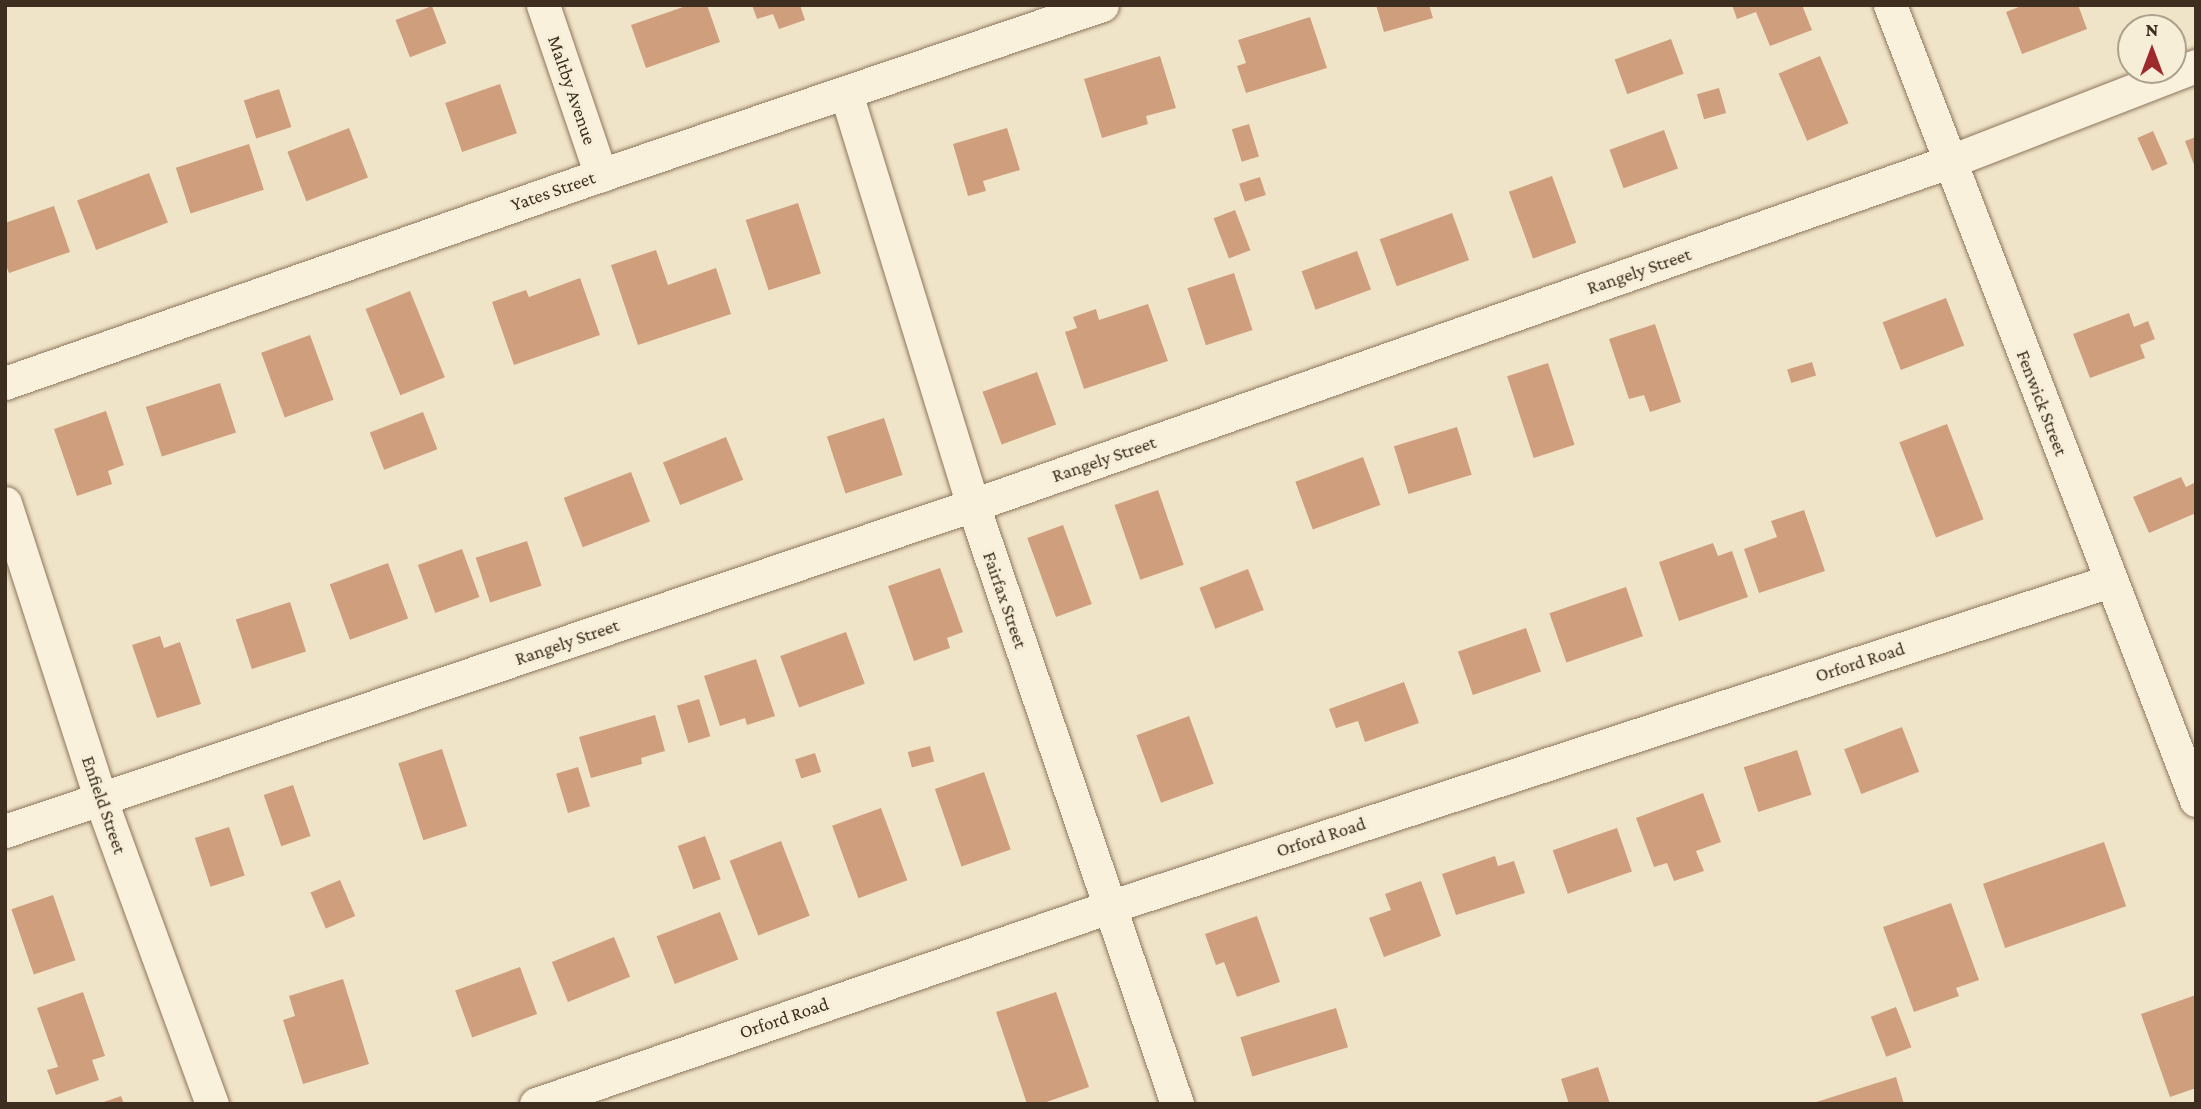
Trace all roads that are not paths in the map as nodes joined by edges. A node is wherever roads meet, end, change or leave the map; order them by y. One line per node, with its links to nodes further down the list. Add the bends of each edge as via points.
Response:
1 (543, 5): 7 (street, Maltby Avenue)
2 (1102, 5): 5 (street, Yates Street)
3 (1890, 5): 6 (street, Fenwick Street)
4 (2196, 66): 6 (street, Rangely Street)
5 (846, 93): 7 (street, Yates Street); 10 (street, Fairfax Street)
6 (1951, 161): 10 (street, Rangely Street); 11 (street, Fenwick Street)
7 (601, 174): 8 (street, Yates Street)
8 (5, 383)
9 (5, 503): 12 (street, Enfield Street)
10 (973, 505): 12 (street, Rangely Street); 15 (street, Fairfax Street)
11 (2110, 580): 13 (street, Fenwick Street); 15 (street, Orford Road)
12 (100, 798): 14 (street, Rangely Street); 16 (street, Enfield Street)
13 (2196, 800)
14 (5, 831)
15 (1109, 906): 17 (street, Orford Road); 18 (street, Fairfax Street)
16 (212, 1104)
17 (536, 1104)
18 (1177, 1104)

